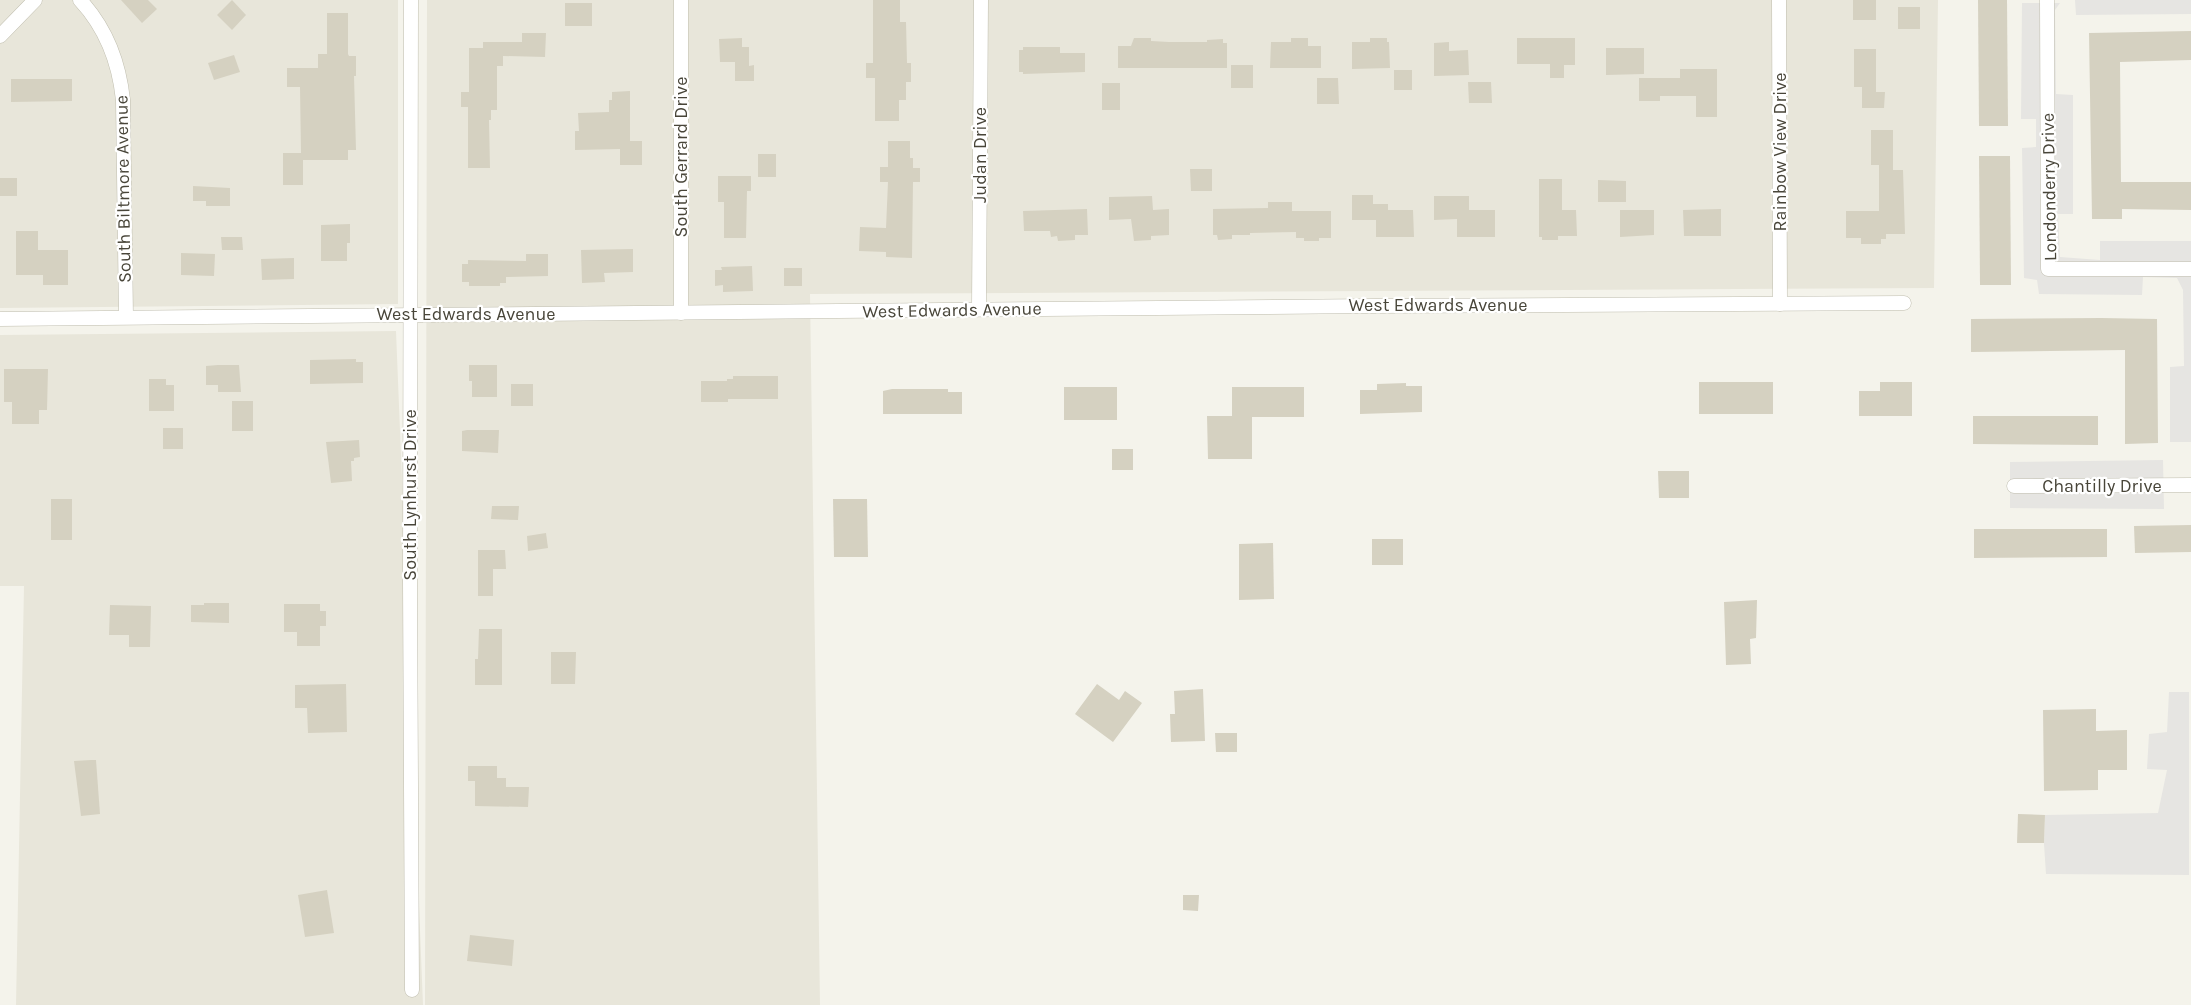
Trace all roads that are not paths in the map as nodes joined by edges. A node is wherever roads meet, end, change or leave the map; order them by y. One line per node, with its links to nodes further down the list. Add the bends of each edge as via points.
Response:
1 (35, 0): 8 (street)
2 (80, 0): 15 (street, South Biltmore Avenue, via 104,33 121,85)
3 (411, 0): 14 (street, South Lynhurst Drive)
4 (681, 0): 13 (street, South Gerrard Drive)
5 (981, 0): 12 (street, Judan Drive)
6 (2047, 0): 9 (street, Londonderry Drive, via 2048,269)
7 (1776, 1): 11 (street, Rainbow View Drive)
8 (0, 36)
9 (2191, 269)
10 (1904, 303): 11 (street, West Edwards Avenue)
11 (1780, 304): 12 (street, West Edwards Avenue)
12 (979, 309): 13 (street, West Edwards Avenue)
13 (681, 313): 14 (street, West Edwards Avenue)
14 (410, 315): 15 (street, West Edwards Avenue); 19 (street, South Lynhurst Drive)
15 (126, 317): 16 (street, West Edwards Avenue)
16 (0, 319)
17 (2191, 485): 18 (street, Chantilly Drive)
18 (2014, 486)
19 (412, 990)

